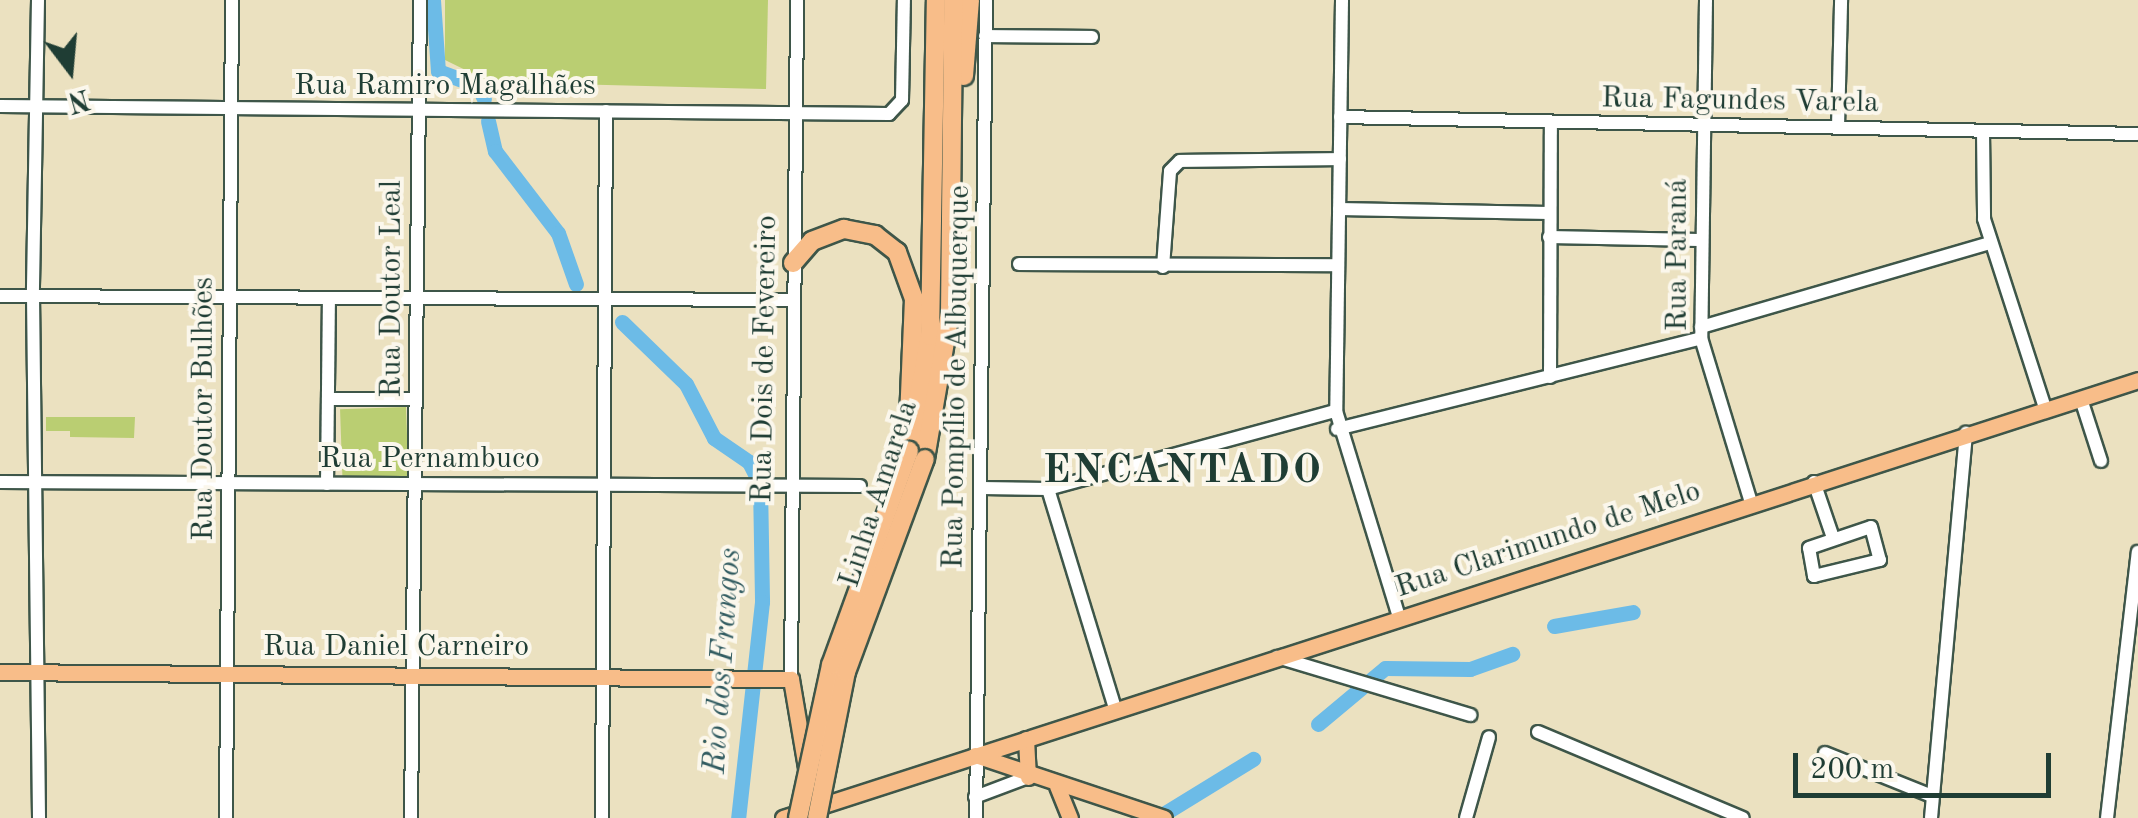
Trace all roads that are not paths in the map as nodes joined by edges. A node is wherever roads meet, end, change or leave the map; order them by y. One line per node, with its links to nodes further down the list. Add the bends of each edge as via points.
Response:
1 (38, 0): 17 (street)
2 (232, 0): 19 (street, Rua Doutor Bulhões)
3 (420, 0): 18 (street, Rua Doutor Leal)
4 (797, 0): 15 (street, Rua Dois de Fevereiro)
5 (904, 0): 22 (street, Rua Ramiro Magalhães, via 902,100 890,114)
6 (936, 0): 57 (highway, Linha Amarela, via 930,336)
7 (954, 0): 29 (highway, Linha Amarela)
8 (970, 0): 29 (highway)
9 (986, 0): 13 (street, Rua Pompílio de Albuquerque)
10 (1342, 0): 23 (street)
11 (1706, 0): 25 (street, Rua Paraná)
12 (1840, 0): 26 (street)
13 (985, 36): 14 (street); 68 (street, Rua Pompílio de Albuquerque)
14 (1092, 37)
15 (796, 92): 21 (street, Rua Dois de Fevereiro); 22 (street)
16 (0, 106): 17 (street, Rua Ramiro Magalhães)
17 (36, 106): 19 (street, Rua Ramiro Magalhães); 41 (street)
18 (418, 109): 19 (street, Rua Ramiro Magalhães); 20 (street, Rua Ramiro Magalhães); 44 (street, Rua Doutor Leal)
19 (232, 110): 42 (street, Rua Doutor Bulhões)
20 (606, 111): 21 (street, Rua Ramiro Magalhães); 45 (street)
21 (796, 113): 22 (street, Rua Ramiro Magalhães); 36 (street, Rua Dois de Fevereiro)
22 (821, 113)
23 (1340, 117): 24 (street, Rua Fagundes Varela); 30 (street)
24 (1551, 122): 25 (street, Rua Fagundes Varela); 32 (street)
25 (1704, 126): 26 (street, Rua Fagundes Varela); 34 (street, Rua Paraná)
26 (1838, 127): 27 (street, Rua Fagundes Varela)
27 (1983, 132): 28 (street, Rua Fagundes Varela); 35 (street, via 1981,183)
28 (2138, 134)
29 (953, 156): 57 (highway, Linha Amarela, via 948,341)
30 (1340, 159): 31 (street); 39 (street, via 1184,160 1170,171)
31 (1338, 209): 32 (street); 38 (street)
32 (1549, 213): 33 (street)
33 (1549, 237): 34 (street); 48 (street)
34 (1699, 240): 47 (street, Rua Paraná)
35 (1990, 243): 47 (street); 54 (street)
36 (793, 262): 46 (street, Rua Dois de Fevereiro); 57 (highway, via 812,241 844,229 875,234 897,252 914,300 908,412)
37 (1018, 264): 39 (street)
38 (1337, 264): 39 (street); 53 (street)
39 (1164, 268)
40 (0, 296): 41 (street)
41 (33, 296): 42 (street); 60 (street)
42 (229, 298): 43 (street); 62 (street, Rua Doutor Bulhões)
43 (329, 298): 44 (street); 51 (street)
44 (416, 299): 45 (street); 50 (street, Rua Doutor Leal)
45 (605, 300): 46 (street); 65 (street)
46 (792, 300): 66 (street, Rua Dois de Fevereiro)
47 (1701, 333): 48 (street); 70 (street, Rua Paraná)
48 (1550, 377): 55 (street)
49 (2138, 380): 52 (main road, Rua Clarimundo de Melo)
50 (416, 398): 51 (street); 64 (street, Rua Doutor Leal)
51 (328, 399): 63 (street)
52 (2081, 399): 54 (main road, Rua Clarimundo de Melo); 58 (street)
53 (1336, 410): 55 (street); 69 (street)
54 (2046, 411): 56 (main road, Rua Clarimundo de Melo)
55 (1338, 429): 73 (street)
56 (1966, 433): 61 (main road, Rua Clarimundo de Melo); 92 (street)
57 (915, 449): 101 (highway, Linha Amarela, bridge, via 830,665); 102 (highway, Linha Amarela, bridge, via 846,672)
58 (2101, 461)
59 (0, 482): 60 (street, Rua Pernambuco)
60 (36, 482): 62 (street, Rua Pernambuco); 76 (street)
61 (1814, 482): 70 (main road, Rua Clarimundo de Melo); 71 (street)
62 (229, 484): 63 (street, Rua Pernambuco); 77 (street, Rua Doutor Bulhões)
63 (327, 484): 64 (street, Rua Pernambuco)
64 (416, 484): 65 (street, Rua Pernambuco); 78 (street, Rua Doutor Leal)
65 (604, 484): 66 (street, Rua Pernambuco); 79 (street)
66 (792, 486): 67 (street, Rua Pernambuco); 80 (street, Rua Dois de Fevereiro)
67 (860, 486)
68 (982, 488): 69 (street); 87 (street, Rua Pompílio de Albuquerque)
69 (1048, 489): 81 (street)
70 (1751, 503): 73 (main road, Rua Clarimundo de Melo)
71 (1832, 536): 71 (street, via 1871,527 1881,558 1817,578 1808,550)
72 (2138, 552): 108 (street)
73 (1399, 617): 74 (main road, Rua Clarimundo de Melo)
74 (1278, 657): 81 (main road, Rua Clarimundo de Melo); 82 (street)
75 (0, 672): 76 (main road, Rua Daniel Carneiro)
76 (37, 672): 77 (main road, Rua Daniel Carneiro); 95 (street)
77 (226, 674): 78 (main road, Rua Daniel Carneiro); 96 (street, Rua Doutor Bulhões)
78 (413, 675): 79 (main road, Rua Daniel Carneiro); 97 (street, Rua Doutor Leal)
79 (604, 675): 80 (main road, Rua Daniel Carneiro); 98 (street)
80 (791, 678): 89 (main road, Rua Dois de Fevereiro)
81 (1115, 708): 85 (main road, Rua Clarimundo de Melo)
82 (1466, 715)
83 (1538, 732): 106 (street)
84 (1489, 737): 105 (street)
85 (1026, 738): 87 (main road, Rua Clarimundo de Melo); 88 (main road)
86 (1825, 753): 92 (street)
87 (975, 755): 88 (main road); 91 (main road, Rua Clarimundo de Melo); 93 (street, Rua Pompílio de Albuquerque)
88 (1028, 776): 90 (main road); 93 (street)
89 (809, 784): 91 (main road, via 823,793); 99 (main road, via 796,803)
90 (1057, 786): 94 (main road); 104 (main road)
91 (860, 792): 100 (main road, Rua Clarimundo de Melo)
92 (1932, 796): 107 (street)
93 (975, 798): 103 (street, Rua Pompílio de Albuquerque)
94 (1144, 815)
95 (39, 818)
96 (226, 818)
97 (412, 818)
98 (602, 818)
99 (770, 818)
100 (783, 818)
101 (798, 818)
102 (817, 818)
103 (976, 818)
104 (1070, 818)
105 (1466, 818)
106 (1743, 818)
107 (1930, 818)
108 (2108, 818)

